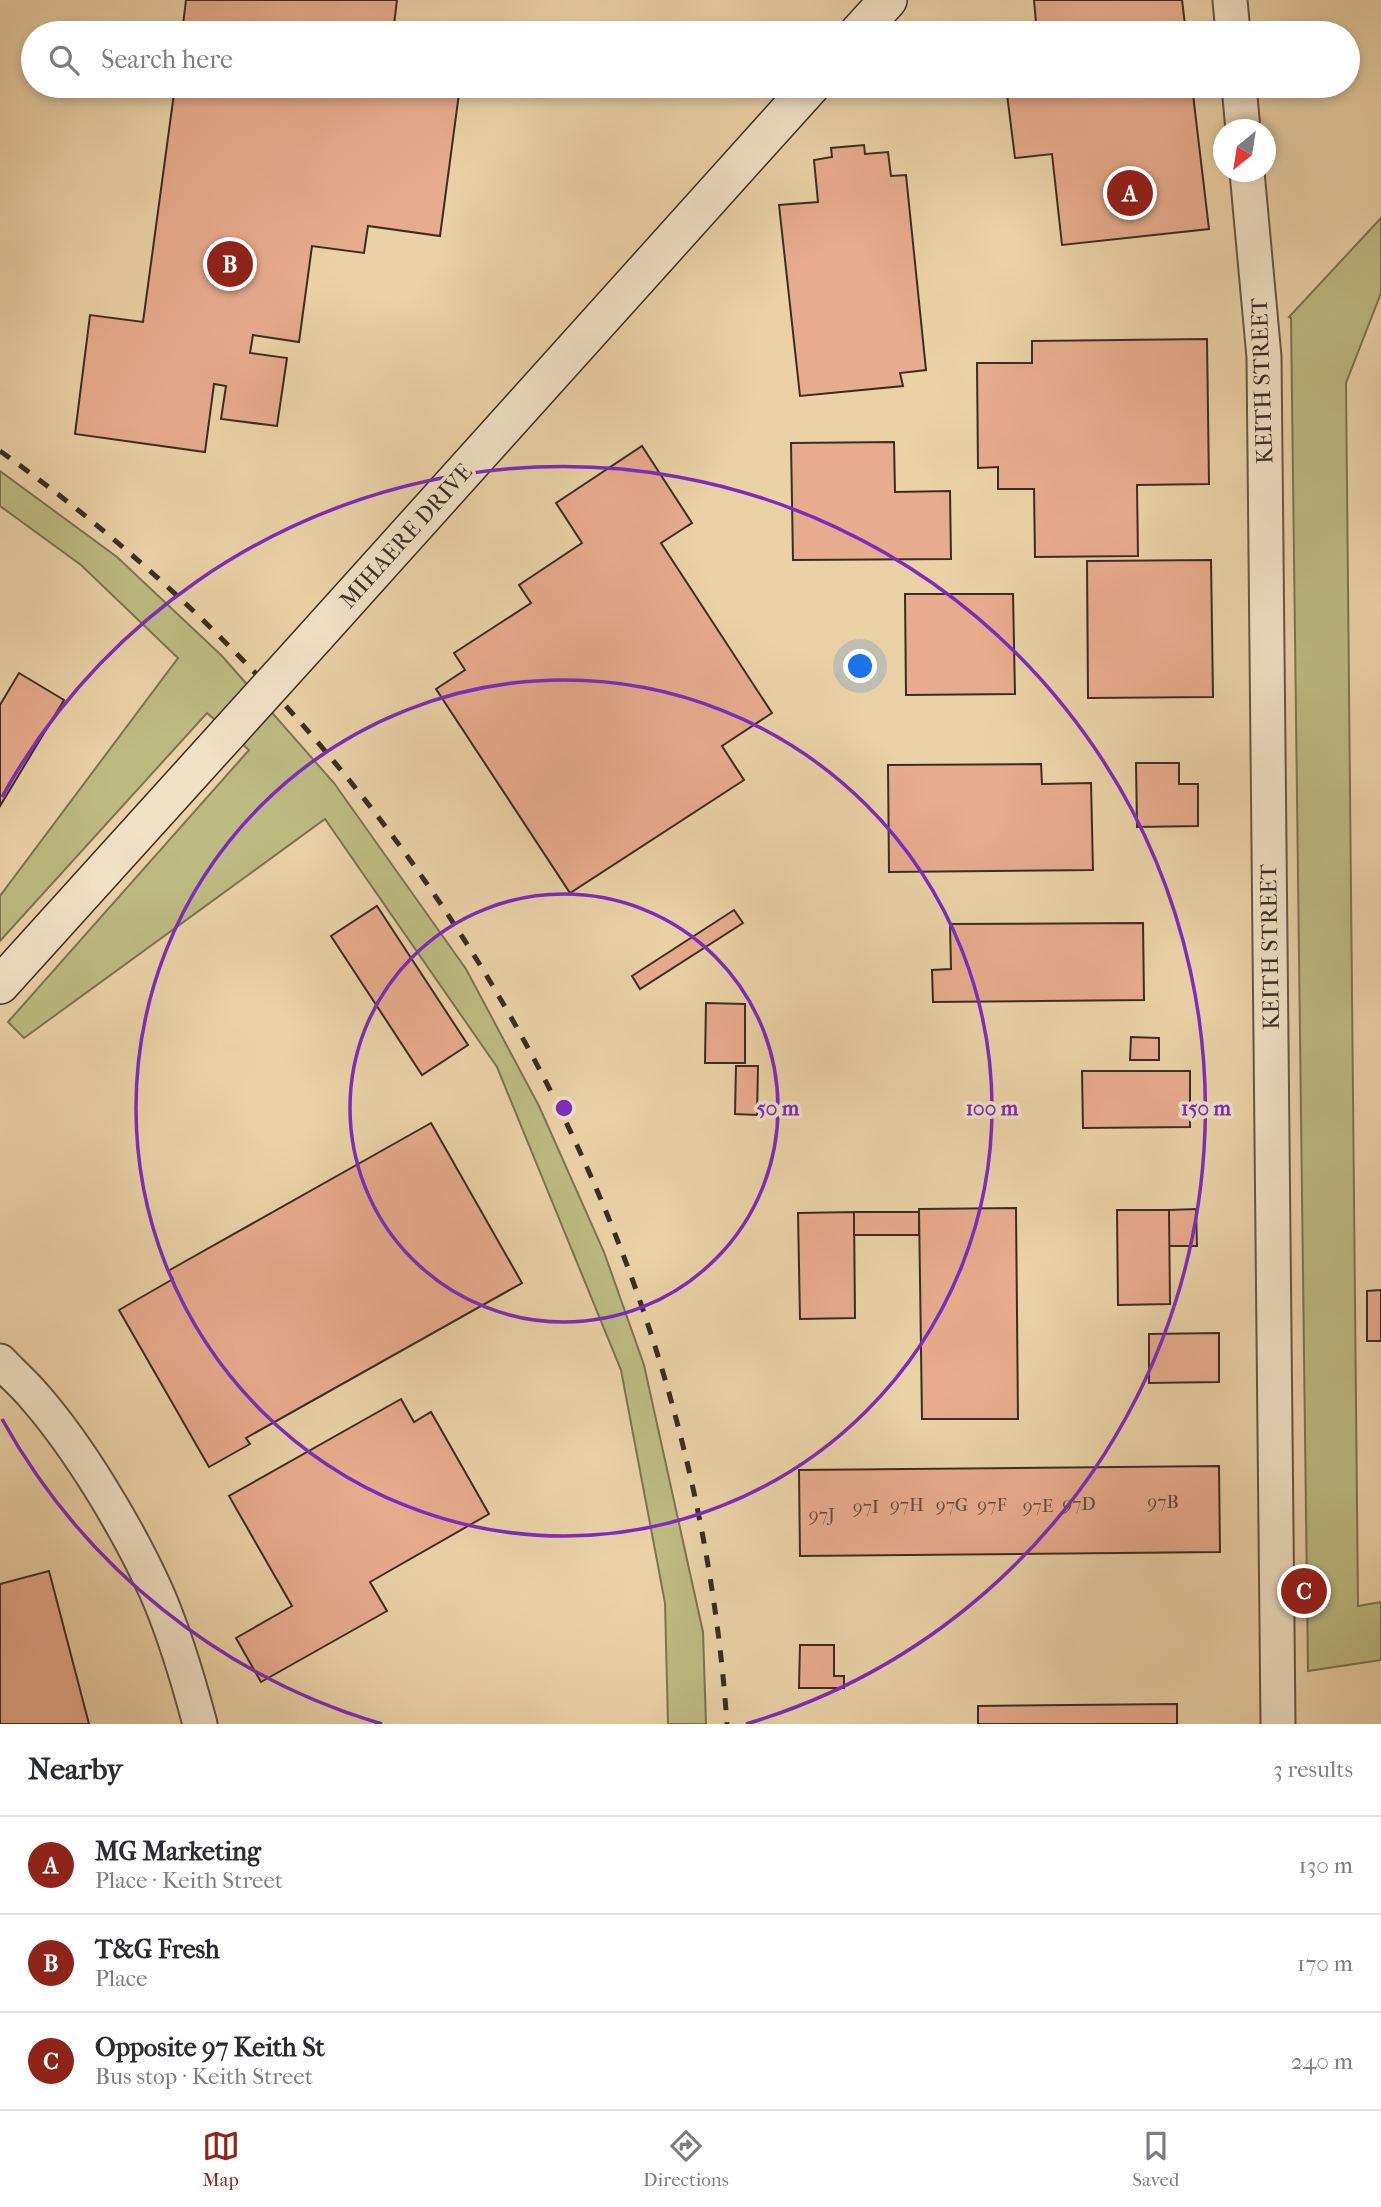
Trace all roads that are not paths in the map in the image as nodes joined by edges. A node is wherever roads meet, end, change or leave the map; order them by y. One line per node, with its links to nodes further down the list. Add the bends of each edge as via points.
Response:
1 (888, 0): 3 (main road)
2 (1230, 0): 4 (street)
3 (869, 21)
4 (1232, 21)
5 (800, 98): 9 (main road, MIHAERE DRIVE, bridge)
6 (1239, 98): 7 (street)
7 (1242, 119)
8 (1249, 182): 12 (street, KEITH STREET, via 1264,357)
9 (0, 985)
10 (0, 1361): 11 (street, via 63,1434 119,1521 156,1592)
11 (200, 1724)
12 (1278, 1724)

